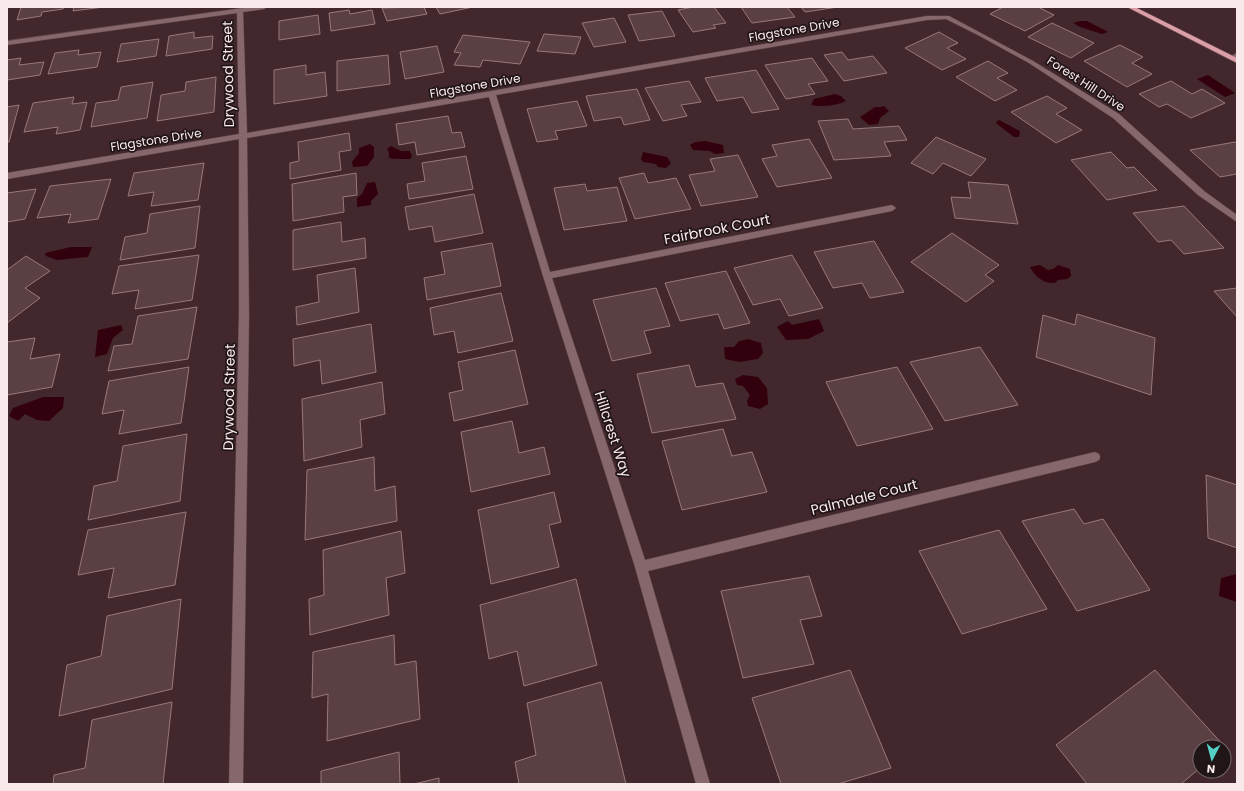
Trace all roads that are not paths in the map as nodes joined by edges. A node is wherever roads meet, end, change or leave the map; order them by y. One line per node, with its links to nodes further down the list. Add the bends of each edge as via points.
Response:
1 (264, 7): 3 (street)
2 (1130, 7): 6 (main road)
3 (240, 10): 5 (street); 8 (street, Drywood Street)
4 (947, 17): 7 (street, Flagstone Drive); 11 (street, Forest Hill Drive, via 1031,62 1116,116 1201,193)
5 (7, 43)
6 (1235, 58)
7 (492, 94): 8 (street, Flagstone Drive); 12 (street, Hillcrest Way)
8 (243, 136): 9 (street, Flagstone Drive); 15 (street, Drywood Street, via 244,314)
9 (7, 176)
10 (892, 208): 12 (street, Fairbrook Court)
11 (1237, 219)
12 (547, 276): 14 (street, Hillcrest Way)
13 (1095, 457): 14 (street, Palmdale Court)
14 (641, 567): 16 (street, Hillcrest Way)
15 (236, 784)
16 (703, 784)

